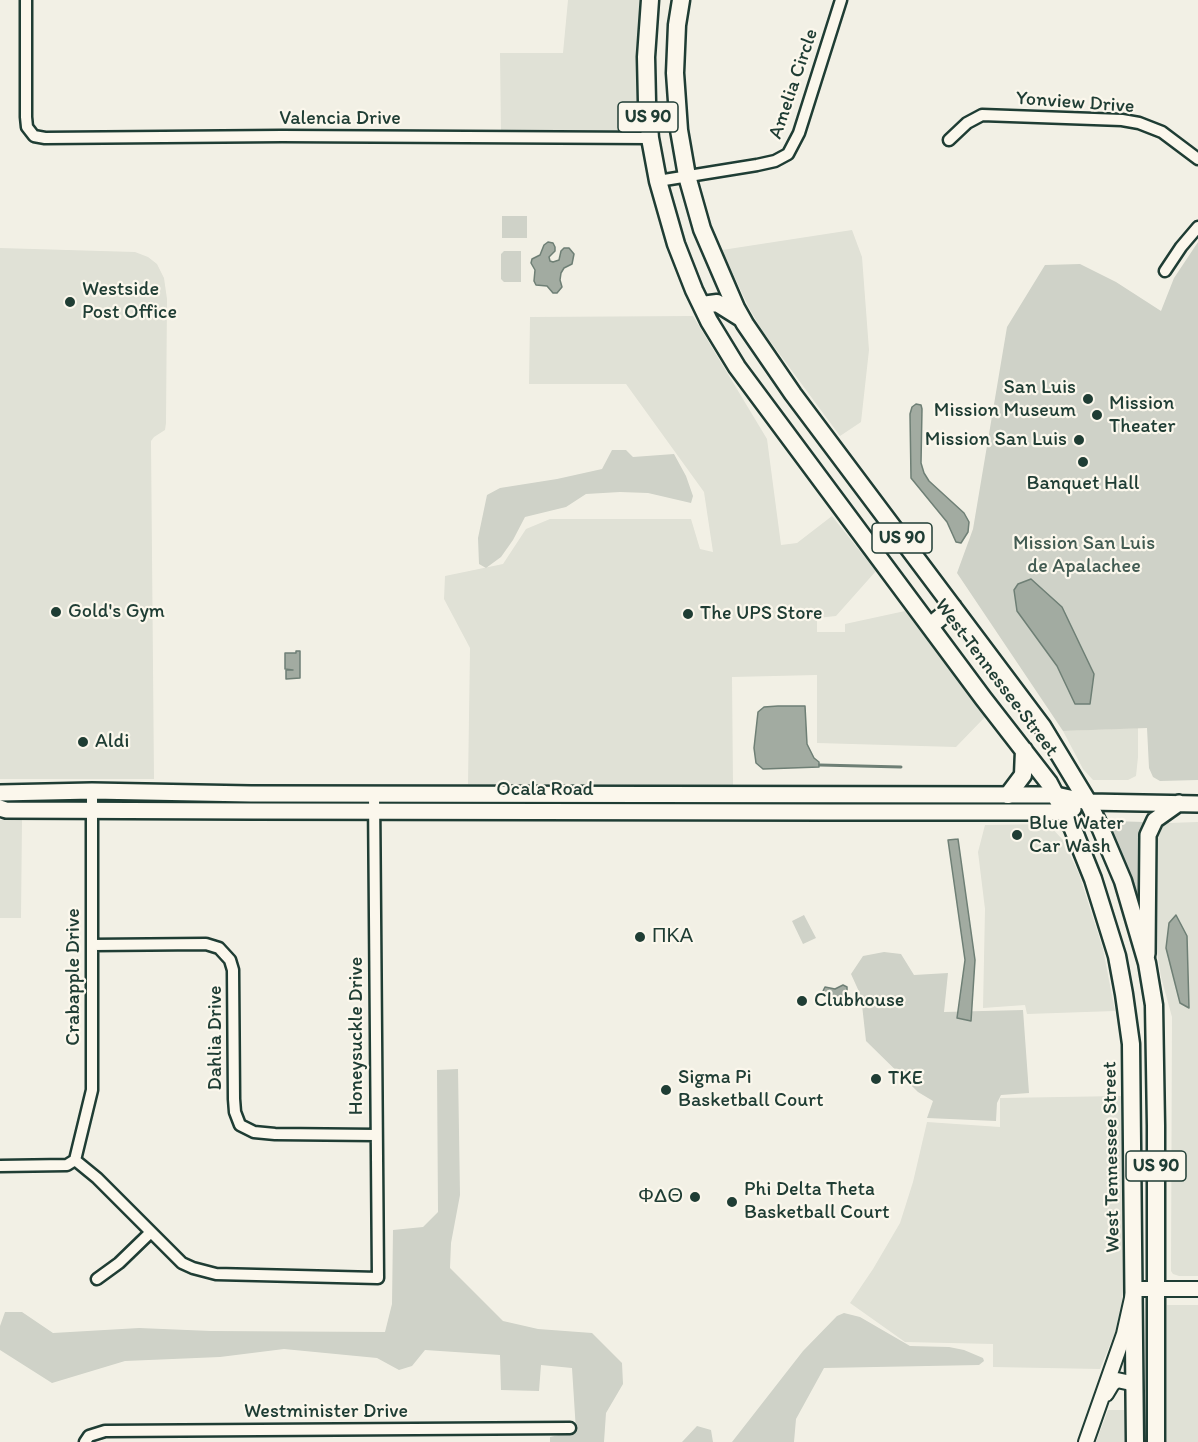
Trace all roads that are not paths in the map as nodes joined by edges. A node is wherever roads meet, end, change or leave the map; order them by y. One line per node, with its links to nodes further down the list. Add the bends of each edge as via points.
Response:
1 (26, 0): 5 (street, Valencia Drive, via 26,117 34,136)
2 (650, 0): 5 (main road, West Tennessee Street / US 90, via 646,57)
3 (681, 0): 8 (main road, West Tennessee Street / US 90, via 675,73)
4 (841, 0): 8 (street, Amelia Circle, via 799,133 788,154 757,165)
5 (650, 138): 9 (main road, West Tennessee Street / US 90)
6 (949, 140): 7 (street, Yonview Drive, via 982,115 1122,120 1162,132)
7 (1198, 159)
8 (687, 176): 9 (street, Amelia Circle); 13 (main road, West Tennessee Street / US 90, via 702,229)
9 (658, 181): 12 (main road, West Tennessee Street / US 90, via 676,244)
10 (1198, 227): 11 (street)
11 (1165, 271)
12 (702, 305): 13 (main road, via 717,303); 15 (main road, West Tennessee Street / US 90, via 737,367)
13 (742, 318): 14 (main road, West Tennessee Street / US 90)
14 (793, 394): 15 (main road); 16 (main road, West Tennessee Street / US 90)
15 (769, 410): 17 (main road, West Tennessee Street / US 90)
16 (953, 607): 17 (main road); 25 (main road, West Tennessee Street / US 90, via 1042,726)
17 (930, 626): 18 (main road, West Tennessee Street / US 90)
18 (1024, 750): 23 (main road, via 1023,775); 24 (main road, West Tennessee Street / US 90)
19 (92, 791): 20 (main road, Ocala Road); 21 (main road, Ocala Road); 29 (street, Crabapple Drive)
20 (0, 793)
21 (374, 794): 22 (main road, Ocala Road); 30 (street, Honeysuckle Drive)
22 (936, 795): 23 (main road, Ocala Road); 31 (street)
23 (1008, 795): 24 (main road, Ocala Road)
24 (1056, 795): 25 (main road, Ocala Road); 32 (main road, West Tennessee Street / US 90)
25 (1088, 802): 26 (main road, Ocala Road); 32 (main road, Ocala Road); 34 (main road, West Tennessee Street / US 90, via 1123,881)
26 (1179, 803): 27 (main road, Ocala Road); 34 (main road, via 1155,820 1148,835)
27 (1198, 804)
28 (0, 808): 29 (main road, Ocala Road)
29 (92, 809): 30 (main road, Ocala Road); 33 (street, Crabapple Drive)
30 (374, 811): 31 (main road, Ocala Road); 39 (street, Honeysuckle Drive)
31 (934, 812): 32 (main road, Ocala Road)
32 (1065, 812): 36 (main road, West Tennessee Street / US 90, via 1105,914)
33 (92, 945): 39 (street, Dahlia Drive, via 206,944 224,952 233,970 234,1099 240,1125 254,1132 275,1134); 40 (street, Crabapple Drive, via 92,1090)
34 (1147, 963): 35 (main road, West Tennessee Street / US 90)
35 (1156, 1042): 36 (main road); 37 (main road, West Tennessee Street / US 90)
36 (1131, 1044): 38 (main road, West Tennessee Street / US 90)
37 (1156, 1126): 38 (main road); 45 (main road, West Tennessee Street / US 90)
38 (1132, 1127): 44 (main road, West Tennessee Street / US 90)
39 (376, 1136): 42 (street, Honeysuckle Drive, via 378,1278 204,1272 182,1263)
40 (75, 1160): 41 (street, via 67,1165); 42 (street)
41 (0, 1166)
42 (150, 1233): 43 (street)
43 (97, 1279)
44 (1134, 1289): 45 (street); 47 (main road, West Tennessee Street / US 90); 48 (street, via 1126,1327)
45 (1156, 1289): 46 (street); 55 (main road, West Tennessee Street / US 90)
46 (1198, 1289)
47 (1135, 1390): 48 (street, via 1131,1383 1117,1380); 54 (main road, West Tennessee Street / US 90)
48 (1099, 1406): 53 (street)
49 (570, 1428): 50 (street, Westminister Drive)
50 (488, 1429): 51 (street, Westminister Drive, via 105,1431 89,1436); 52 (street)
51 (85, 1442)
52 (488, 1442)
53 (1086, 1442)
54 (1135, 1442)
55 (1156, 1442)

